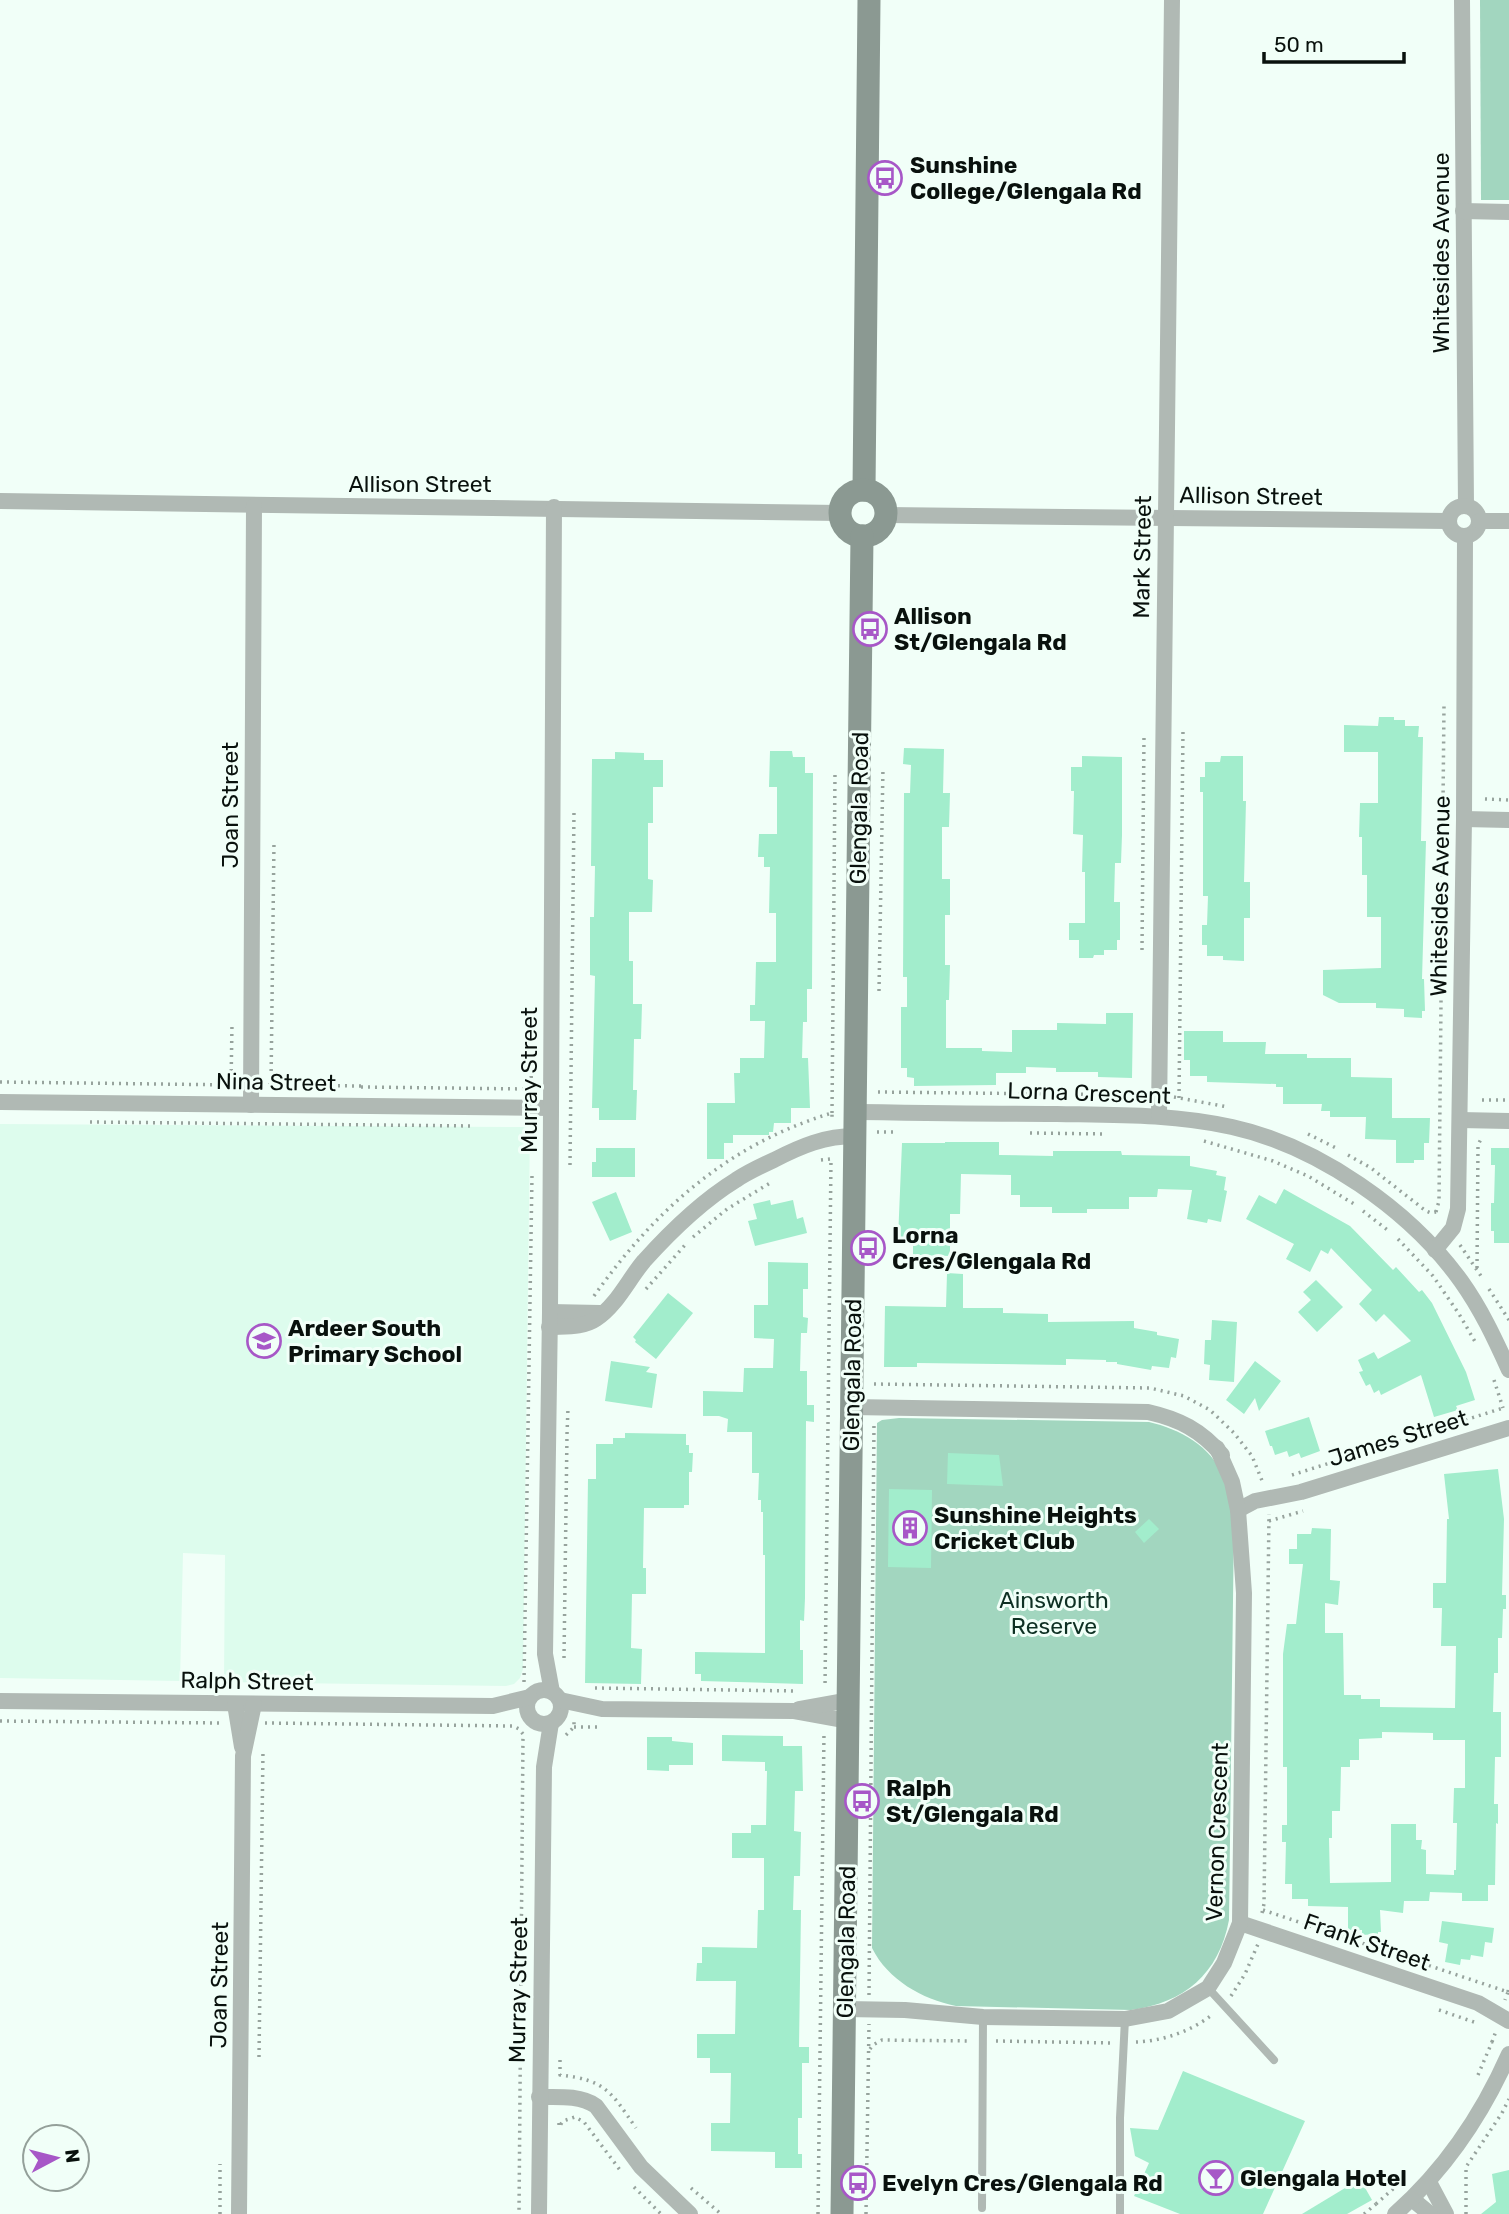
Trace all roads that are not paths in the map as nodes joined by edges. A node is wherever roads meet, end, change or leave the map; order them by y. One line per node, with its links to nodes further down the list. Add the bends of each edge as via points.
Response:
1 (869, 0): 6 (street)
2 (1172, 0): 13 (street, Mark Street)
3 (1462, 0): 4 (street, Whitesides Avenue)
4 (1464, 211): 5 (street); 9 (street, Whitesides Avenue)
5 (1509, 212)
6 (864, 490): 11 (street, via 847,496); 12 (street, via 879,497)
7 (0, 501): 8 (street, Allison Street)
8 (254, 506): 10 (street, Allison Street); 22 (street, Joan Street)
9 (1466, 506): 14 (street, via 1452,511); 15 (street, via 1475,510)
10 (554, 507): 11 (street, Allison Street); 23 (street, Murray Street)
11 (840, 513): 17 (street, via 847,529)
12 (886, 515): 13 (street, Allison Street); 17 (street, via 877,530)
13 (1166, 517): 14 (street, Allison Street); 25 (street, Mark Street)
14 (1448, 521): 18 (street, via 1451,530)
15 (1479, 521): 16 (street); 18 (street, via 1475,531)
16 (1509, 522)
17 (862, 536): 24 (street, Glengala Road)
18 (1465, 536): 19 (street, Whitesides Avenue)
19 (1464, 819): 20 (street); 26 (street, Whitesides Avenue)
20 (1509, 820)
21 (0, 1102): 22 (street, Nina Street)
22 (251, 1105): 23 (street, Nina Street)
23 (551, 1108): 30 (street, Murray Street)
24 (866, 1112): 25 (street, Lorna Crescent); 28 (street, Glengala Road)
25 (1159, 1115): 29 (street, Lorna Crescent, via 1233,1127 1292,1147 1384,1201)
26 (1460, 1120): 27 (street); 29 (street, Whitesides Avenue, via 1458,1209 1450,1231)
27 (1509, 1121)
28 (855, 1136): 30 (street, via 820,1139 737,1179 682,1222 603,1313); 32 (street, Glengala Road)
29 (1435, 1250): 31 (street, Lorna Crescent, via 1488,1323)
30 (550, 1319): 35 (street, Murray Street, via 545,1654)
31 (1509, 1370)
32 (863, 1407): 34 (street, Vernon Crescent, via 1148,1412 1189,1426 1217,1448); 41 (street, Glengala Road)
33 (1508, 1422): 34 (street, James Street, via 1301,1492 1266,1496)
34 (1245, 1509): 44 (street, Vernon Crescent)
35 (540, 1694): 39 (street, Ralph Street); 40 (street, Ralph Street); 42 (street, via 527,1707); 42 (street, via 560,1712)
36 (0, 1701): 37 (street, Ralph Street)
37 (235, 1704): 38 (street, Ralph Street); 43 (street, Joan Street)
38 (254, 1704): 39 (street, Ralph Street); 43 (street, Joan Street)
39 (493, 1706): 42 (street, Ralph Street)
40 (602, 1709): 41 (street, Ralph Street); 42 (street, Ralph Street)
41 (848, 1710): 48 (street, Glengala Road)
42 (544, 1720): 54 (street, Murray Street)
43 (244, 1723): 58 (street, Joan Street)
44 (1240, 1923): 45 (street, Vernon Crescent); 47 (street, Frank Street)
45 (1208, 1988): 50 (street, Vernon Crescent, via 1168,2011); 53 (lane)
46 (1508, 1999): 47 (street, Frank Street)
47 (1478, 2003): 51 (street, Frank Street)
48 (845, 2009): 49 (street, Vernon Crescent); 61 (street, Glengala Road)
49 (983, 2017): 50 (street, Vernon Crescent); 57 (lane)
50 (1125, 2019): 62 (lane)
51 (1509, 2021)
52 (1505, 2050): 55 (street, via 1476,2120)
53 (1273, 2060)
54 (539, 2096): 59 (street, Murray Street); 60 (street, via 579,2098 596,2106 641,2166)
55 (1429, 2182): 56 (street); 65 (street)
56 (1412, 2199): 63 (street); 64 (street)
57 (982, 2208)
58 (239, 2214)
59 (538, 2214)
60 (690, 2214)
61 (842, 2214)
62 (1120, 2214)
63 (1395, 2214)
64 (1430, 2214)
65 (1446, 2214)

